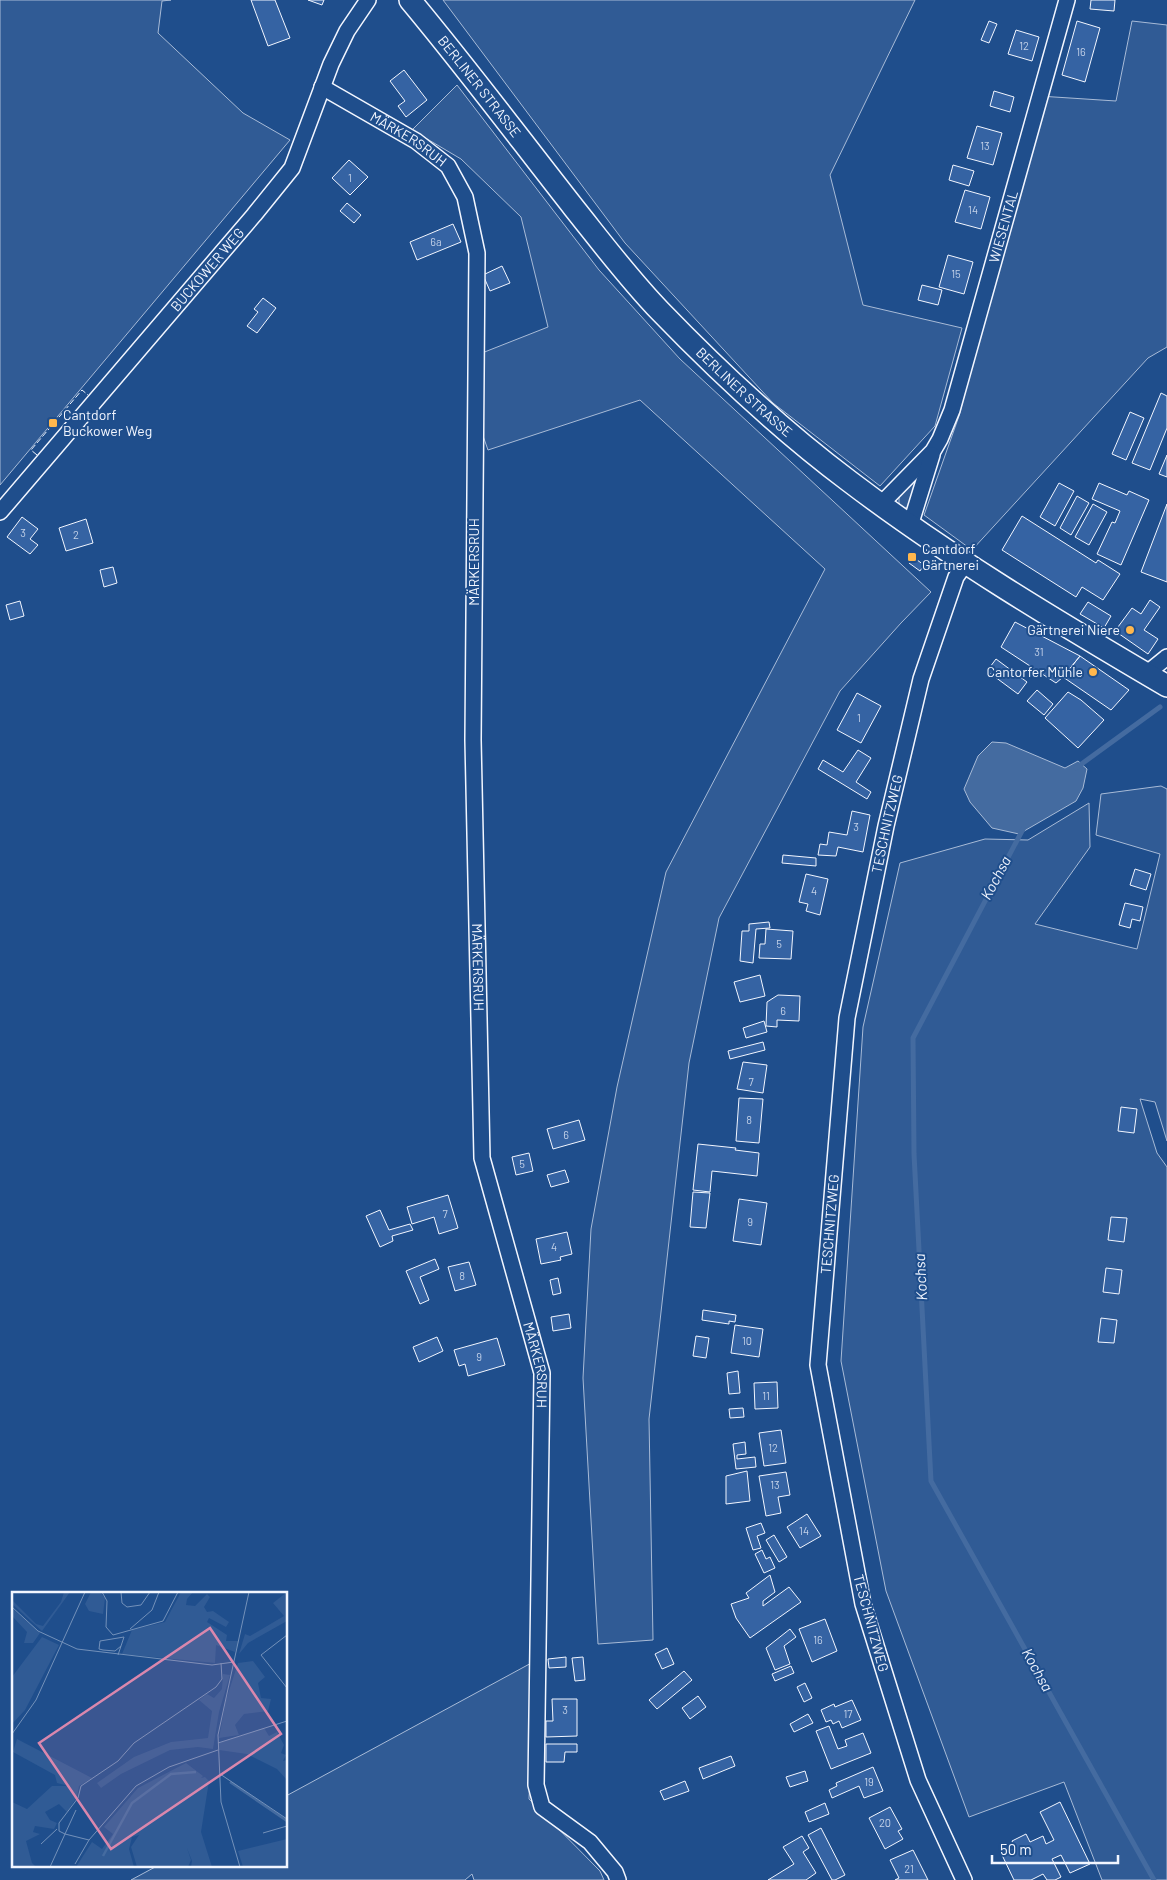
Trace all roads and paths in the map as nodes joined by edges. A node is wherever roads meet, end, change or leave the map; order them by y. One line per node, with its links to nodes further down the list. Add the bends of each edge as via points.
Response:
1 (368, 0): 4 (street, BUCKOWER WEG, via 347,31)
2 (410, 0): 6 (main road, BERLINER STRASSE, via 610,254 659,310 778,425)
3 (1067, 0): 5 (street, WIESENTAL, via 952,410)
4 (322, 87): 7 (street, BUCKOWER WEG, via 292,168); 13 (street, MÄRKERSRUH, via 416,141 448,166 465,197 477,253 473,740 482,1158 542,1373 536,1785 542,1807 590,1842)
5 (933, 451): 6 (street, WIESENTAL); 8 (street, WIESENTAL)
6 (881, 504): 8 (main road, BERLINER STRASSE)
7 (0, 512)
8 (910, 526): 9 (main road, BERLINER STRASSE)
9 (966, 563): 11 (main road, BERLINER STRASSE); 14 (street, TESCHNITZWEG, via 956,576 921,679 886,826 847,1018 818,1365 863,1604 918,1780)
10 (1167, 658): 11 (street)
11 (1146, 674): 12 (main road, BERLINER STRASSE)
12 (1167, 686)
13 (618, 1880)
14 (964, 1880)

